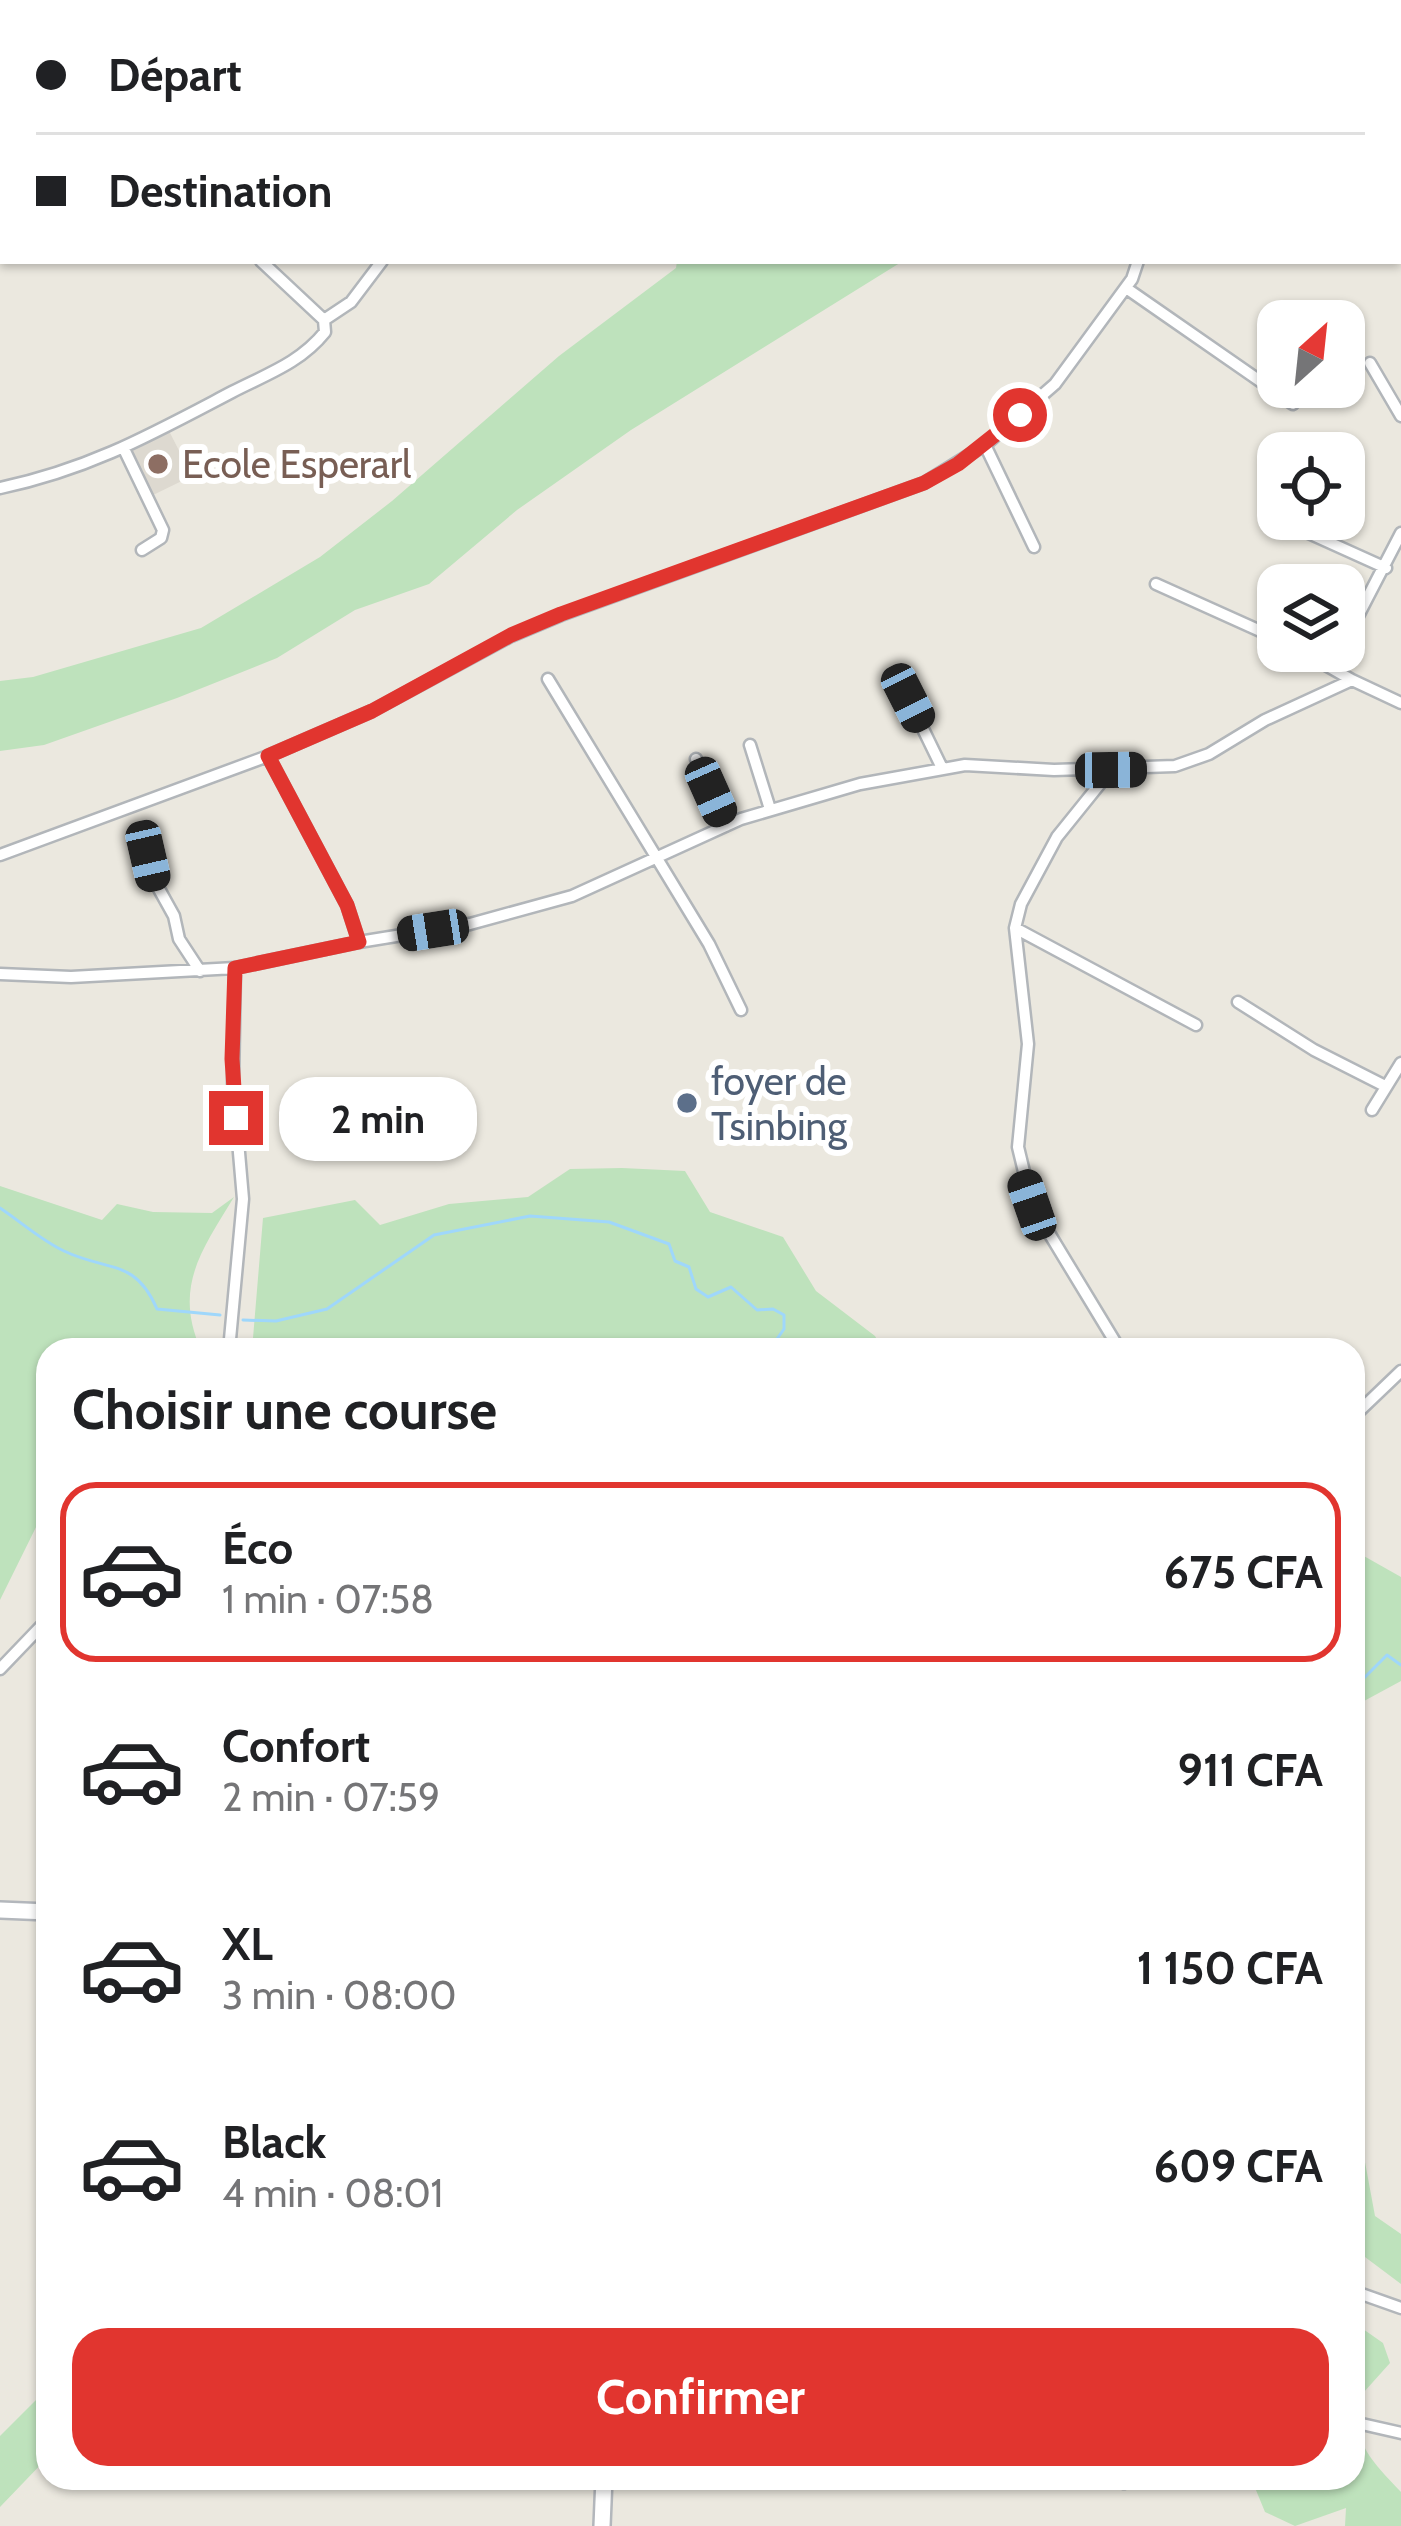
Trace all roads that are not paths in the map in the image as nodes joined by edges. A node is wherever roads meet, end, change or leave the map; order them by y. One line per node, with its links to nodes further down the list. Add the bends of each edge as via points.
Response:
1 (264, 264): 5 (street)
2 (380, 264): 5 (street, via 351,302)
3 (1137, 264): 4 (street)
4 (1126, 287): 7 (street); 9 (street, via 1055,384)
5 (324, 320): 10 (street, via 325,332 302,357)
6 (1370, 363): 8 (street)
7 (1257, 379)
8 (1401, 416)
9 (985, 445): 14 (street); 26 (street, via 924,483 511,635 372,711)
10 (124, 449): 11 (street); 15 (street, via 163,530)
11 (0, 488)
12 (1401, 533): 16 (street)
13 (1324, 540): 16 (street)
14 (1034, 547)
15 (142, 550)
16 (1386, 568): 18 (street)
17 (1156, 584): 19 (street)
18 (1365, 606)
19 (1257, 630)
20 (1339, 672): 22 (street)
21 (548, 680): 34 (street)
22 (1352, 680): 24 (street); 29 (street, via 1209,754 1174,766)
23 (908, 698): 28 (street)
24 (1401, 703)
25 (750, 745): 30 (street)
26 (268, 756): 32 (street); 36 (street)
27 (696, 759): 31 (street)
28 (942, 768): 29 (street); 30 (street)
29 (1111, 770): 35 (street, via 1041,861)
30 (770, 809): 31 (street)
31 (726, 826): 34 (street)
32 (0, 855)
33 (148, 856): 38 (street)
34 (657, 860): 36 (street, via 572,896); 41 (street)
35 (1016, 928): 42 (street); 47 (street, via 1027,1014 1022,1176)
36 (359, 942): 37 (street)
37 (235, 968): 38 (street); 46 (street, via 242,1198)
38 (200, 971): 39 (street)
39 (0, 974)
40 (1238, 1002): 44 (street)
41 (741, 1010)
42 (1196, 1025)
43 (1401, 1063): 44 (street)
44 (1385, 1086): 45 (street)
45 (1372, 1110)
46 (230, 1338)
47 (1113, 1338)
48 (1401, 1371): 49 (street)
49 (1365, 1406)
50 (36, 1632): 51 (street)
51 (0, 1669)
52 (0, 1910): 53 (main road)
53 (36, 1912)
54 (1365, 2295): 55 (street)
55 (1401, 2308)
56 (1365, 2425): 57 (street)
57 (1401, 2433)
58 (604, 2490): 59 (main road)
59 (602, 2526)

